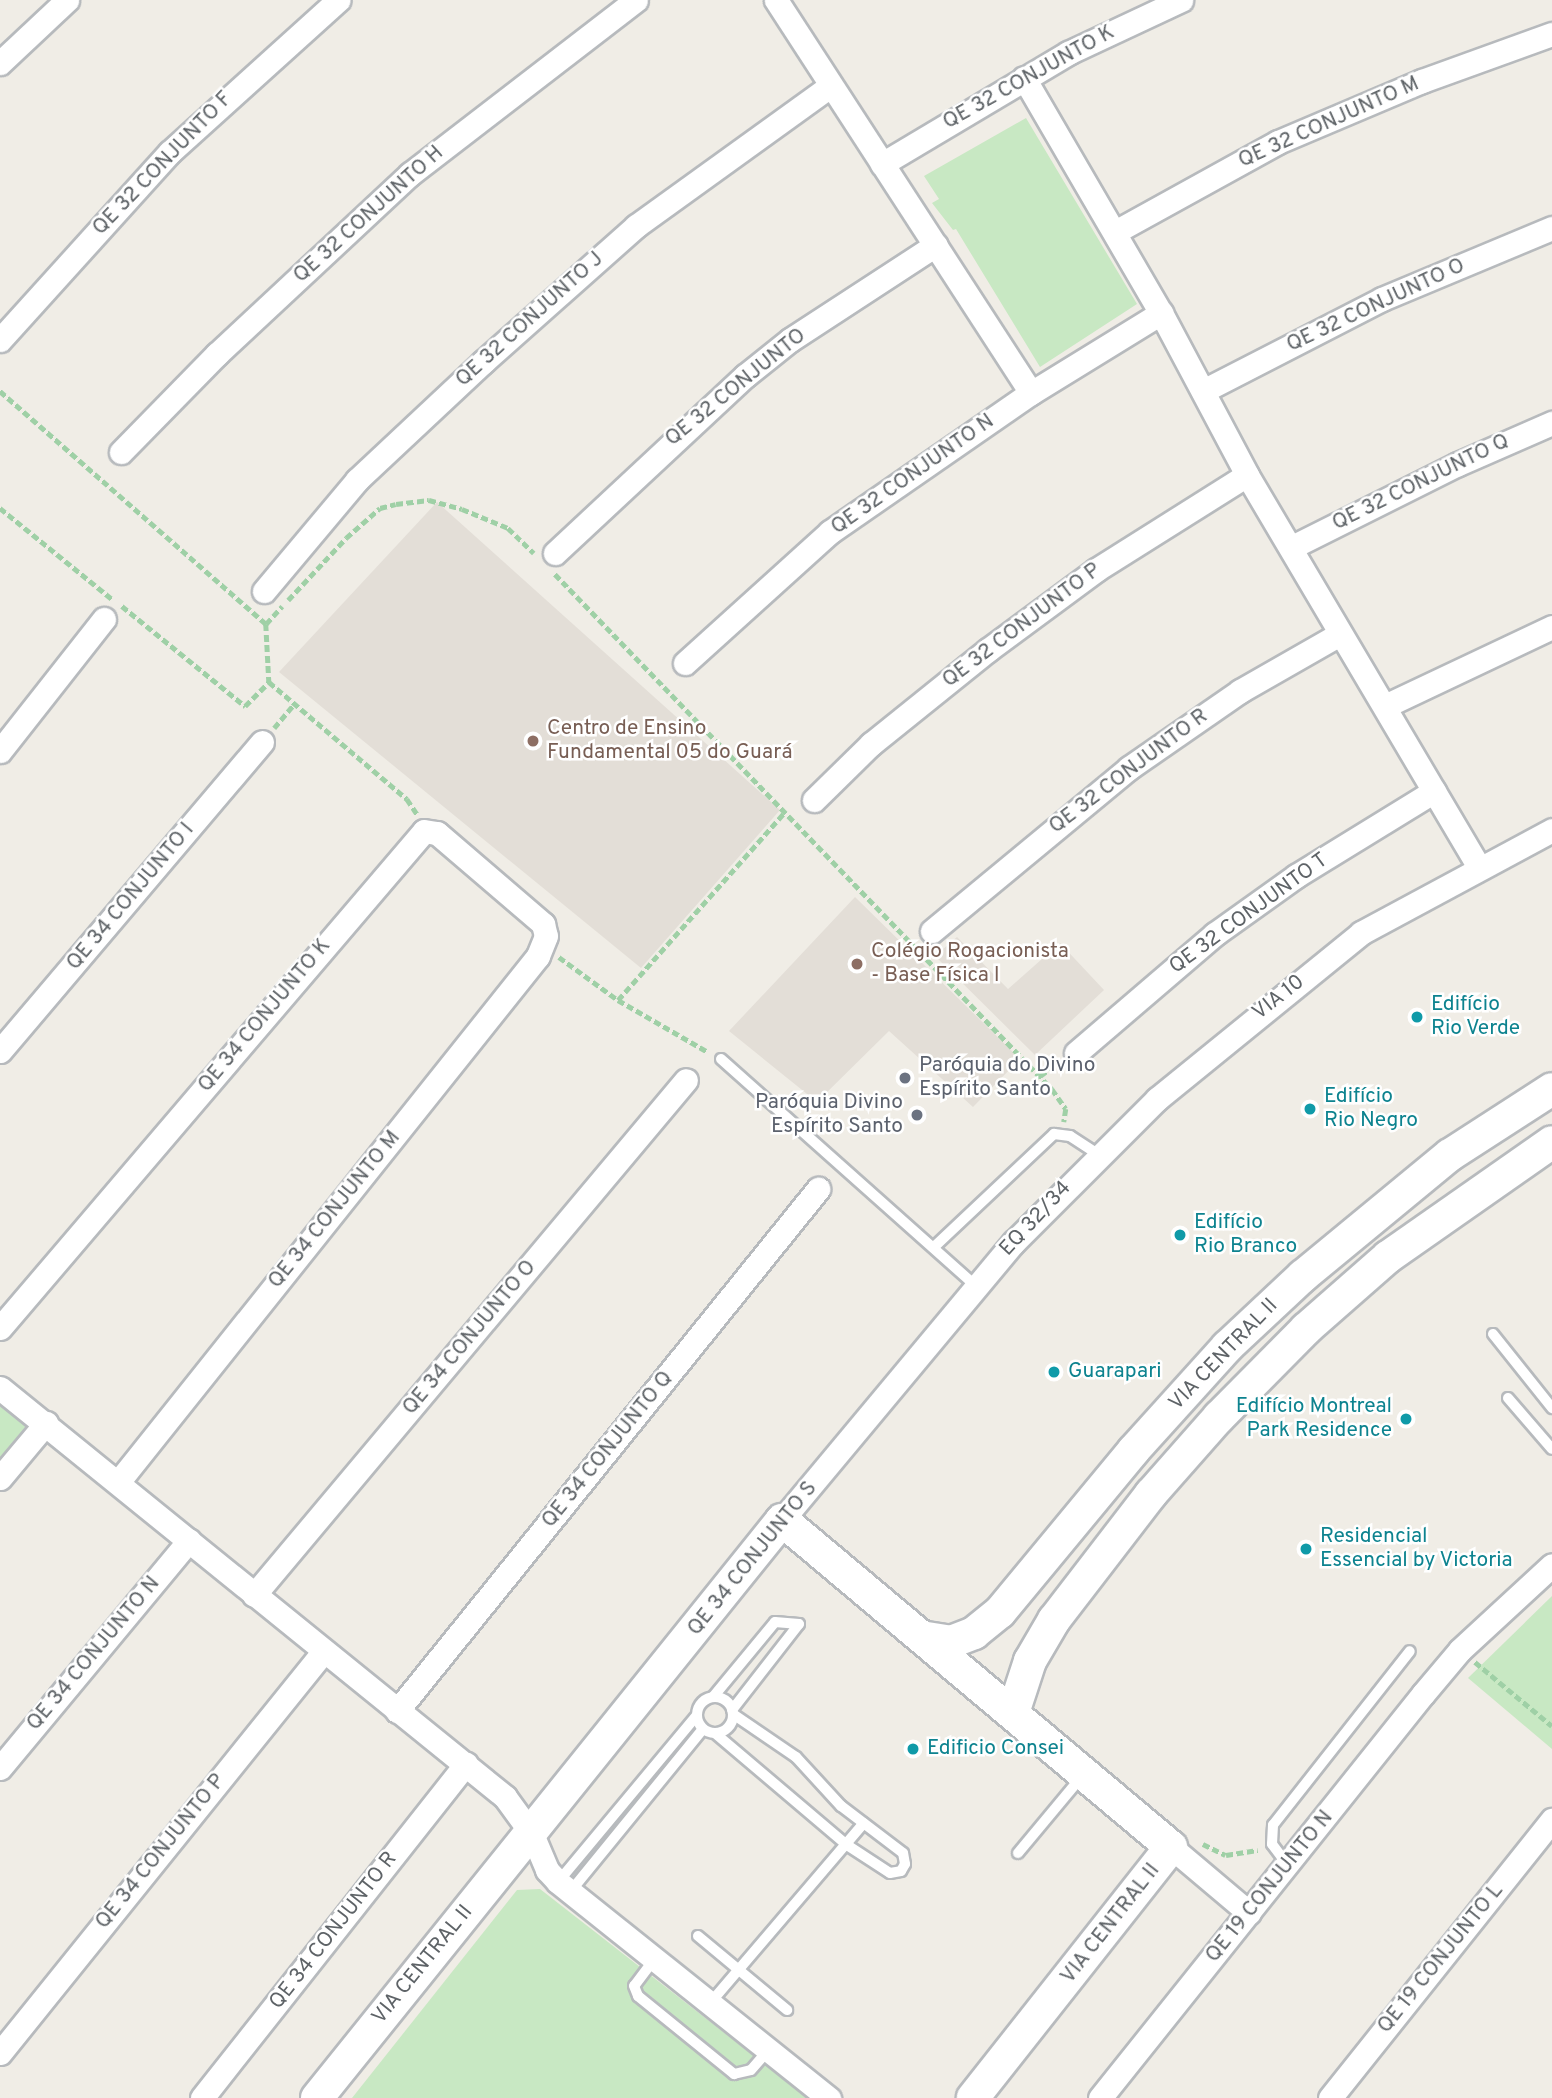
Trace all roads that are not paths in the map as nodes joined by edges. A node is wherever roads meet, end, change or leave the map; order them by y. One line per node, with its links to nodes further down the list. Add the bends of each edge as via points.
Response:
1 (67, 0): 7 (street)
2 (338, 0): 15 (street, QE 32 CONJUNTO F, via 170,152)
3 (636, 0): 19 (street, QE 32 CONJUNTO H, via 410,174 217,354)
4 (1181, 0): 8 (street, QE 32 CONJUNTO K)
5 (783, 3): 9 (street)
6 (1552, 34): 12 (street, QE 32 CONJUNTO M, via 1422,81 1278,142)
7 (0, 63)
8 (1024, 78): 10 (street, QE 32 CONJUNTO K); 12 (street)
9 (830, 86): 10 (street); 23 (street, QE 32 CONJUNTO J, via 636,226 501,345 357,480)
10 (882, 164): 13 (street)
11 (1552, 228): 16 (street, QE 32 CONJUNTO O, via 1382,299)
12 (1115, 232): 14 (street)
13 (936, 245): 17 (street); 22 (street, QE 32 CONJUNTO, via 790,340)
14 (1161, 313): 16 (street); 17 (street, QE 32 CONJUNTO N)
15 (0, 340)
16 (1203, 391): 20 (street)
17 (1031, 393): 27 (street, QE 32 CONJUNTO N, via 830,532)
18 (1552, 423): 21 (street, QE 32 CONJUNTO Q)
19 (121, 452)
20 (1247, 475): 21 (street); 32 (street, QE 32 CONJUNTO P, via 1107,562 999,642 872,744)
21 (1292, 547): 26 (street)
22 (545, 557)
23 (264, 591)
24 (104, 619): 30 (street)
25 (1552, 627): 28 (street)
26 (1340, 634): 28 (street); 36 (street, QE 32 CONJUNTO R, via 1240,691 1129,768)
27 (685, 663)
28 (1385, 706): 31 (street)
29 (262, 742): 37 (street, QE 34 CONJUNTO I)
30 (0, 751)
31 (1434, 792): 35 (street); 38 (street, QE 32 CONJUNTO T, via 1296,876 1215,934)
32 (814, 800)
33 (423, 824): 49 (street, QE 34 CONJUNTO K); 57 (street, QE 34 CONJUNTO M, via 535,915 545,941)
34 (1552, 830): 35 (street, VIA 10)
35 (1479, 868): 43 (street, VIA 10, via 1361,933 1263,1009)
36 (933, 931)
37 (0, 1051)
38 (1076, 1053)
39 (721, 1059): 46 (lane)
40 (686, 1080): 61 (street, QE 34 CONJUNTO O)
41 (1552, 1089): 45 (street, VIA CENTRAL II, via 1450,1155)
42 (1552, 1142): 47 (street, VIA CENTRAL II)
43 (1098, 1154): 46 (lane, via 1063,1134 1046,1140); 48 (street, EQ 32/34)
44 (818, 1189): 66 (street, QE 34 CONJUNTO Q)
45 (1360, 1225): 47 (street); 62 (street, VIA CENTRAL II, via 1227,1347 1134,1450 1000,1612 974,1633 951,1642)
46 (934, 1247): 48 (lane)
47 (1388, 1257): 68 (street, VIA CENTRAL II, via 1272,1363 1151,1494 1039,1643)
48 (976, 1286): 58 (street, QE 34 CONJUNTO S)
49 (0, 1328)
50 (1493, 1334): 53 (lane)
51 (0, 1388): 54 (street)
52 (1508, 1398): 55 (lane)
53 (1552, 1408)
54 (46, 1423): 56 (street); 57 (street)
55 (1552, 1449)
56 (0, 1478)
57 (119, 1481): 59 (street)
58 (782, 1520): 62 (street, VIA CENTRAL II); 77 (street, QE 34 CONJUNTO S)
59 (189, 1540): 61 (street); 73 (street, QE 34 CONJUNTO N)
60 (1552, 1565): 81 (street, QE 19 CONJUNTO N, via 1438,1675)
61 (254, 1595): 64 (street)
62 (927, 1638): 68 (street, VIA CENTRAL II)
63 (1410, 1651): 81 (lane, via 1273,1825 1272,1844)
64 (323, 1652): 66 (street); 90 (street, QE 34 CONJUNTO P)
65 (713, 1698): 67 (lane, via 728,1703); 67 (lane, via 775,1622 799,1624); 69 (lane, via 702,1703)
66 (397, 1711): 72 (street)
67 (732, 1712): 71 (lane, via 729,1727); 76 (lane, via 796,1757 841,1806)
68 (1013, 1713): 74 (street, VIA CENTRAL II)
69 (697, 1715): 70 (lane); 82 (lane)
70 (703, 1729): 71 (lane); 82 (lane)
71 (716, 1734): 78 (lane)
72 (466, 1764): 77 (street, via 505,1797); 91 (street, QE 34 CONJUNTO R)
73 (0, 1768)
74 (1085, 1773): 79 (street, VIA CENTRAL II); 80 (lane)
75 (1552, 1820): 96 (street, QE 19 CONJUNTO L)
76 (864, 1823): 78 (lane); 78 (lane, via 902,1853 905,1864 901,1871 890,1873)
77 (532, 1834): 82 (street, via 538,1856); 92 (street, VIA CENTRAL II, via 397,1994)
78 (847, 1845): 86 (lane)
79 (1171, 1847): 83 (street); 94 (street, VIA CENTRAL II)
80 (1018, 1853)
81 (1289, 1866): 83 (street, QE 19 CONJUNTO N)
82 (564, 1887): 85 (street)
83 (1249, 1913): 95 (street, QE 19 CONJUNTO N)
84 (698, 1936): 86 (lane)
85 (656, 1957): 87 (street); 89 (lane, via 634,1986 638,1996 734,2074 751,2070)
86 (739, 1970): 87 (lane); 88 (lane)
87 (711, 2002): 89 (street)
88 (787, 2010)
89 (769, 2049): 93 (street)
90 (0, 2053)
91 (202, 2098)
92 (317, 2098)
93 (829, 2098)
94 (973, 2098)
95 (1100, 2098)
96 (1330, 2098)

